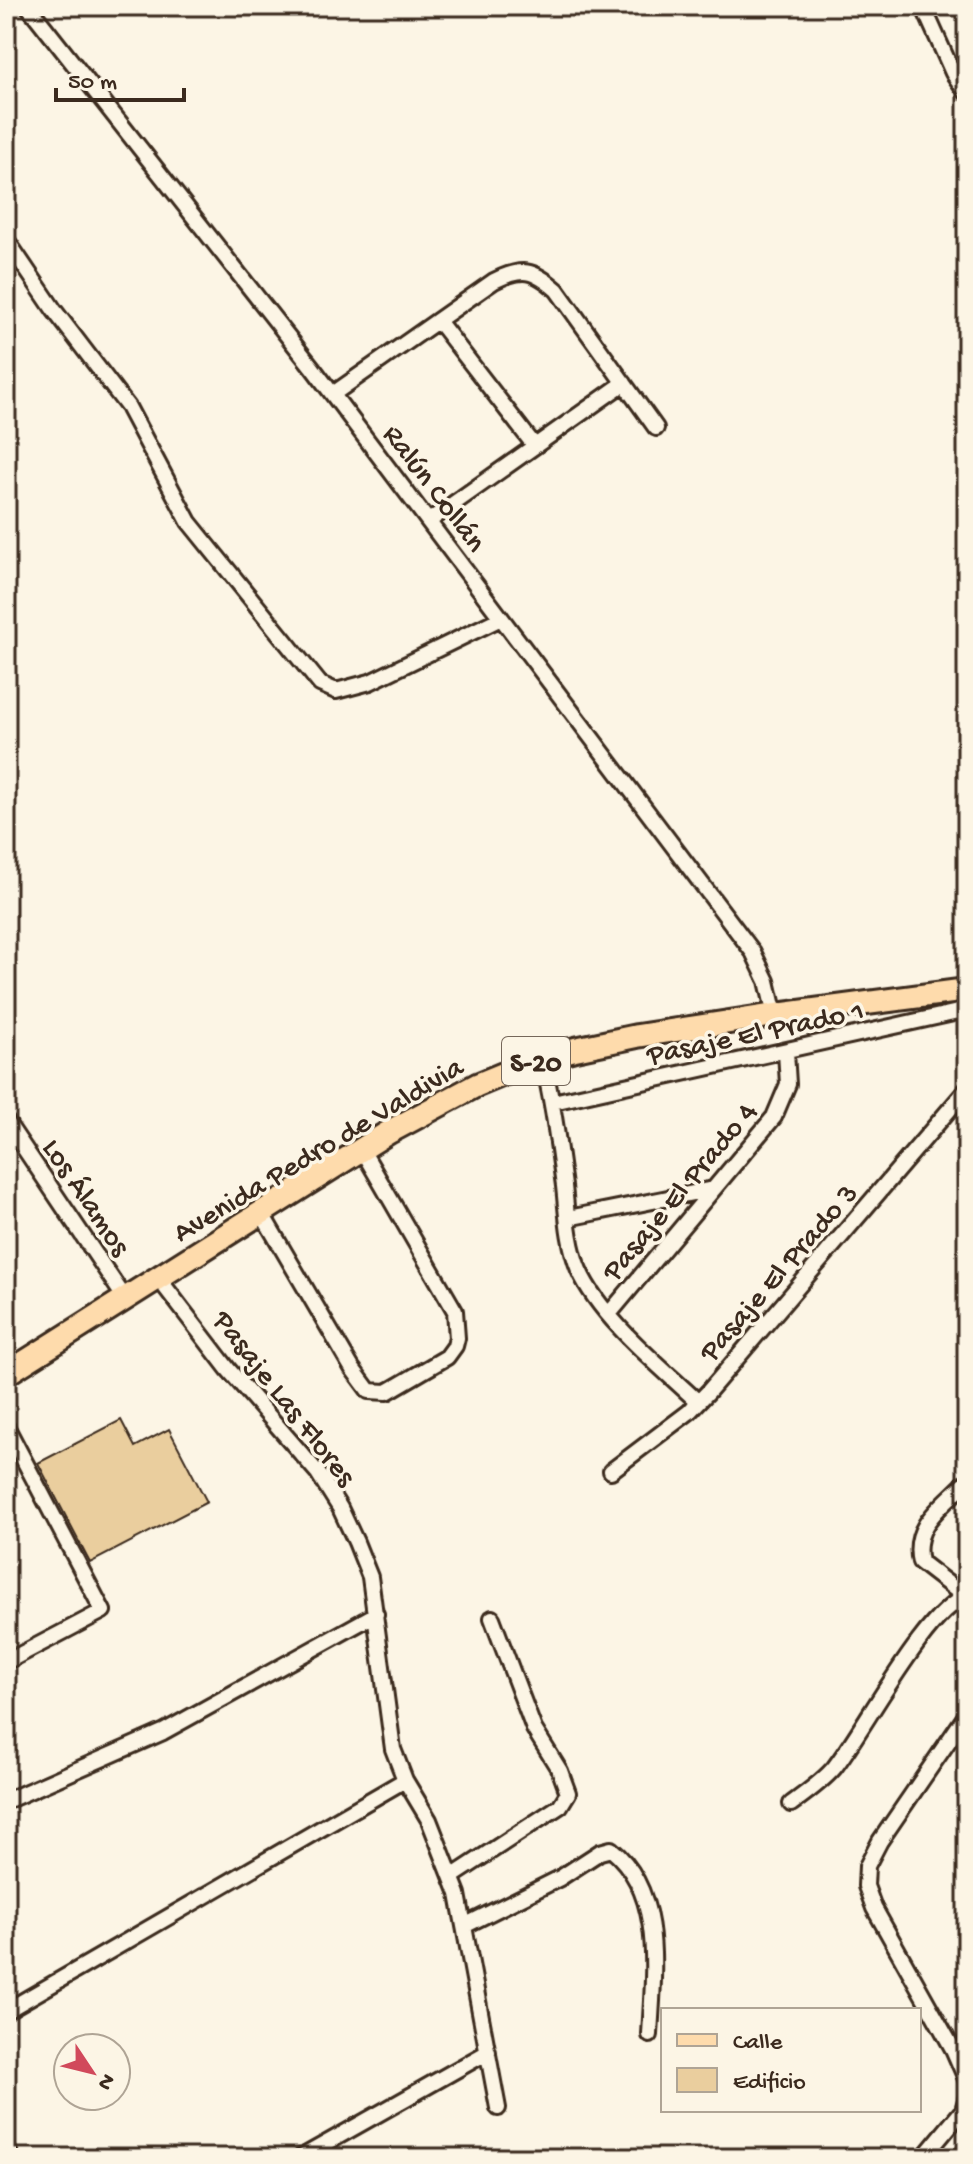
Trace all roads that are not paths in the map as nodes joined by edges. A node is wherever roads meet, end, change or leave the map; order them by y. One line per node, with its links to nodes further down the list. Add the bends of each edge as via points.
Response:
1 (28, 6): 7 (street, Ralún Collán)
2 (923, 6): 3 (street)
3 (967, 93)
4 (6, 239): 11 (street, via 128,407 189,522 320,684 336,691 370,682)
5 (439, 322): 6 (street, via 494,281 515,271 530,272 557,290); 7 (street); 9 (street)
6 (624, 383): 8 (street); 9 (street)
7 (333, 394): 10 (street, Ralún Collán)
8 (656, 428)
9 (534, 445): 10 (street)
10 (429, 521): 11 (street, Ralún Collán)
11 (501, 618): 14 (street, Ralún Collán, via 753,952)
12 (967, 990): 14 (main road, Avenida Pedro de Valdivia / S-20)
13 (967, 1010): 15 (street, Pasaje El Prado 1)
14 (775, 1015): 16 (main road, Avenida Pedro de Valdivia / S-20, via 637,1036)
15 (786, 1052): 18 (street, Pasaje El Prado 1); 21 (street, Pasaje El Prado 4, via 788,1084 781,1107)
16 (542, 1058): 18 (street); 20 (main road, Avenida Pedro de Valdivia / S-20, via 445,1101)
17 (967, 1089): 28 (street, Pasaje El Prado 3)
18 (553, 1102): 23 (street)
19 (6, 1121): 25 (street, Los Álamos)
20 (362, 1150): 22 (main road, Avenida Pedro de Valdivia / S-20); 22 (street, via 457,1318 455,1346 447,1357 387,1392 374,1393 361,1382)
21 (713, 1189): 23 (street); 26 (street, Pasaje El Prado 4)
22 (262, 1214): 24 (main road, Avenida Pedro de Valdivia / S-20)
23 (568, 1218): 26 (street, via 579,1271)
24 (159, 1279): 25 (main road, Avenida Pedro de Valdivia); 33 (street, Pasaje Las Flores, via 318,1473 356,1542 370,1577)
25 (126, 1300): 27 (main road, Avenida Pedro de Valdivia)
26 (609, 1314): 28 (street)
27 (6, 1374)
28 (698, 1402): 30 (street, Pasaje El Prado 3)
29 (6, 1426): 35 (street, via 103,1611)
30 (611, 1471)
31 (967, 1481): 32 (street, via 920,1530 916,1547 920,1562)
32 (966, 1596): 39 (street, via 923,1637 833,1768)
33 (376, 1614): 37 (street, Pasaje Las Flores, via 389,1733); 38 (street, via 163,1732)
34 (492, 1618): 40 (street, via 534,1729 568,1793 560,1806)
35 (6, 1662)
36 (967, 1714): 45 (street, via 880,1841 867,1866 866,1886)
37 (405, 1780): 40 (street, Pasaje Las Flores); 42 (street)
38 (6, 1801)
39 (791, 1804)
40 (453, 1876): 41 (street, Pasaje Las Flores)
41 (464, 1926): 43 (street, via 611,1849 632,1874 652,1925); 44 (street, Pasaje Las Flores)
42 (6, 2011)
43 (650, 2035)
44 (488, 2052): 47 (street, Pasaje Las Flores); 50 (street)
45 (967, 2081)
46 (967, 2097): 51 (street, via 963,2110)
47 (498, 2108)
48 (6, 2147): 49 (street)
49 (12, 2158)
50 (300, 2158)
51 (923, 2158)

